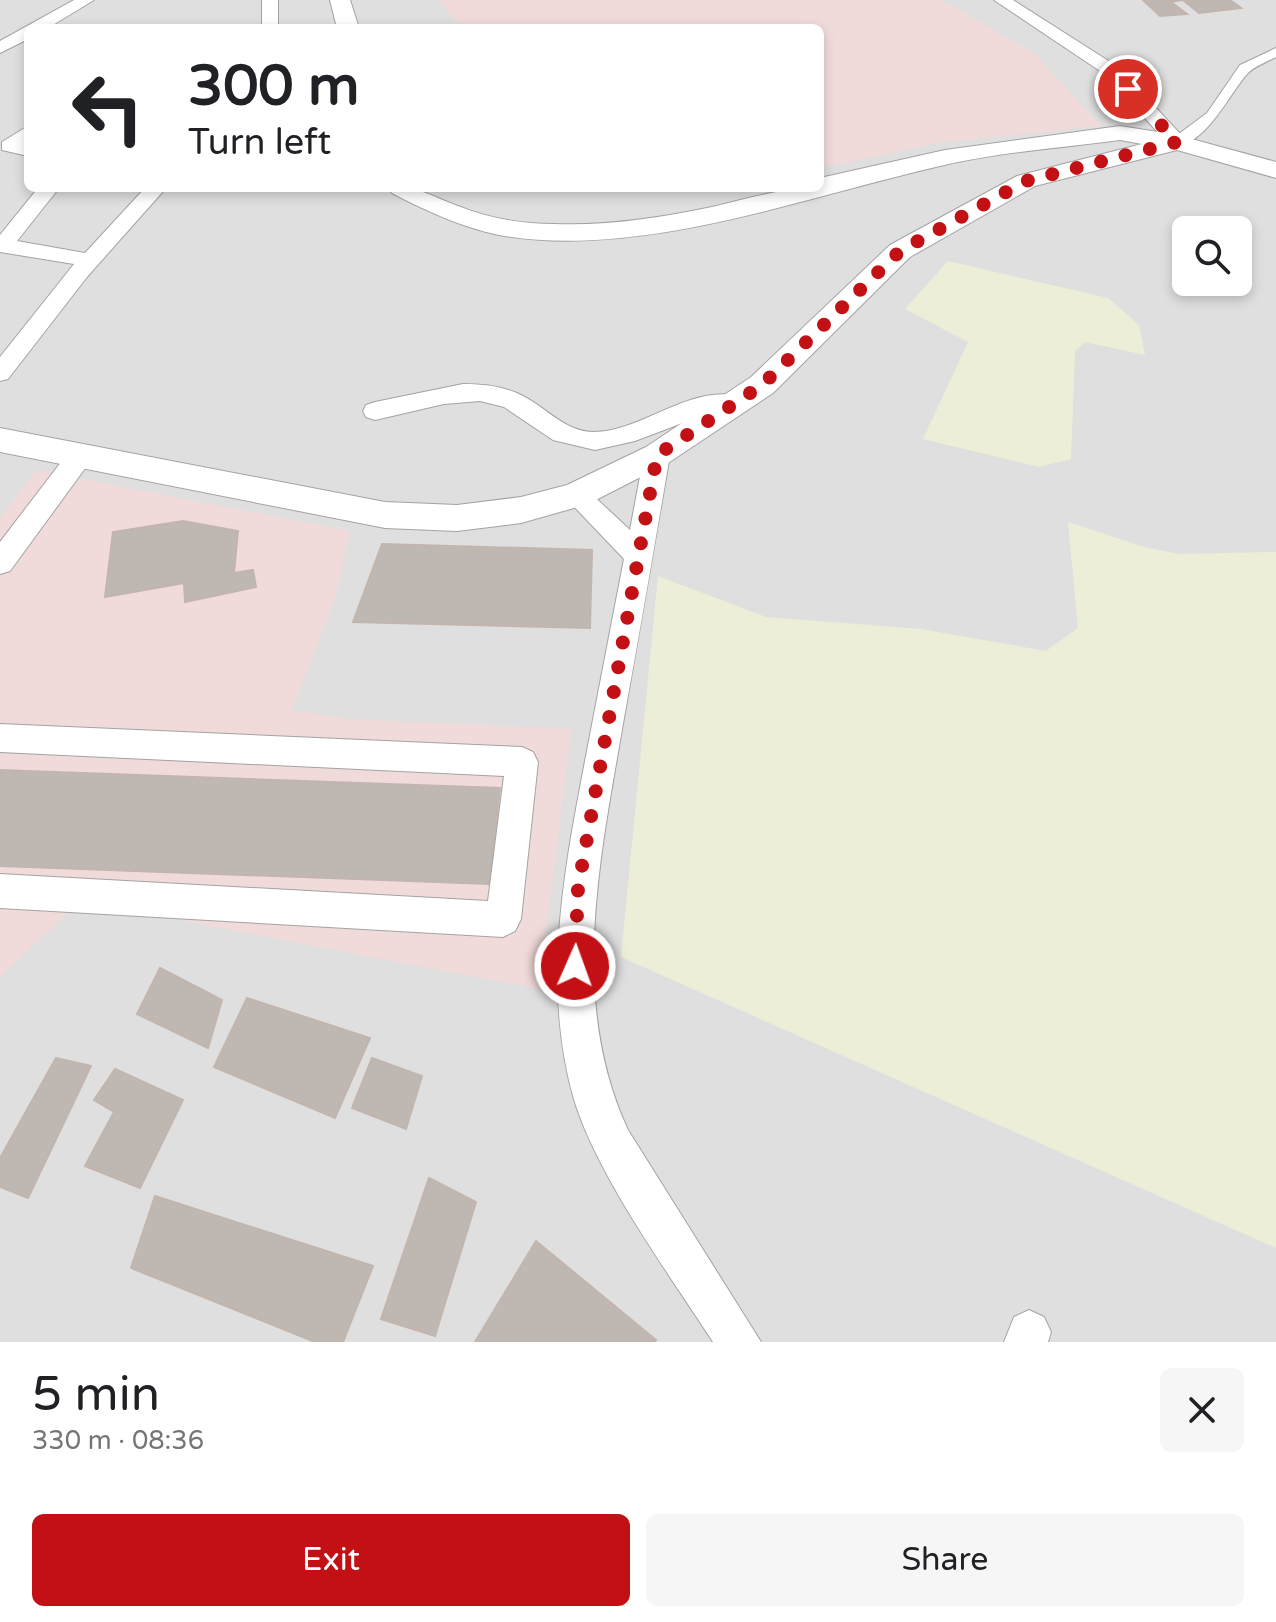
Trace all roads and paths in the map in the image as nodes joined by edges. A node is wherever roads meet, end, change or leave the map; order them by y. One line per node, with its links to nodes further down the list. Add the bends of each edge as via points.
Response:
1 (86, 0): 5 (street)
2 (270, 0): 6 (street)
3 (340, 0): 7 (street)
4 (1002, 0): 12 (street, via 1112,71)
5 (43, 24)
6 (270, 24)
7 (347, 24)
8 (24, 34): 9 (street)
9 (0, 48)
10 (1276, 52): 12 (street, via 1245,68 1212,116)
11 (24, 135): 13 (street, via 9,146)
12 (1177, 142): 14 (street); 15 (street, via 1120,133 945,157); 22 (street, via 1026,181 900,251 762,385)
13 (24, 149)
14 (1276, 170)
15 (824, 185)
16 (46, 192): 20 (street, via 2,246)
17 (152, 192): 20 (street)
18 (408, 192): 19 (street, via 436,208 547,233 615,233 721,214)
19 (799, 192)
20 (90, 261): 21 (street)
21 (0, 373)
22 (734, 403): 23 (street, via 707,405 607,439 582,441 491,394 461,393); 25 (street)
23 (375, 411)
24 (0, 440): 26 (street)
25 (657, 455): 27 (street); 28 (street)
26 (80, 456): 27 (street, via 385,515 457,518 521,510); 29 (street)
27 (576, 495): 28 (street)
28 (638, 555): 32 (street, via 578,888 575,966 583,1055 593,1098 614,1144)
29 (0, 563)
30 (0, 738): 31 (street, via 522,762 503,919)
31 (0, 891)
32 (739, 1342)

